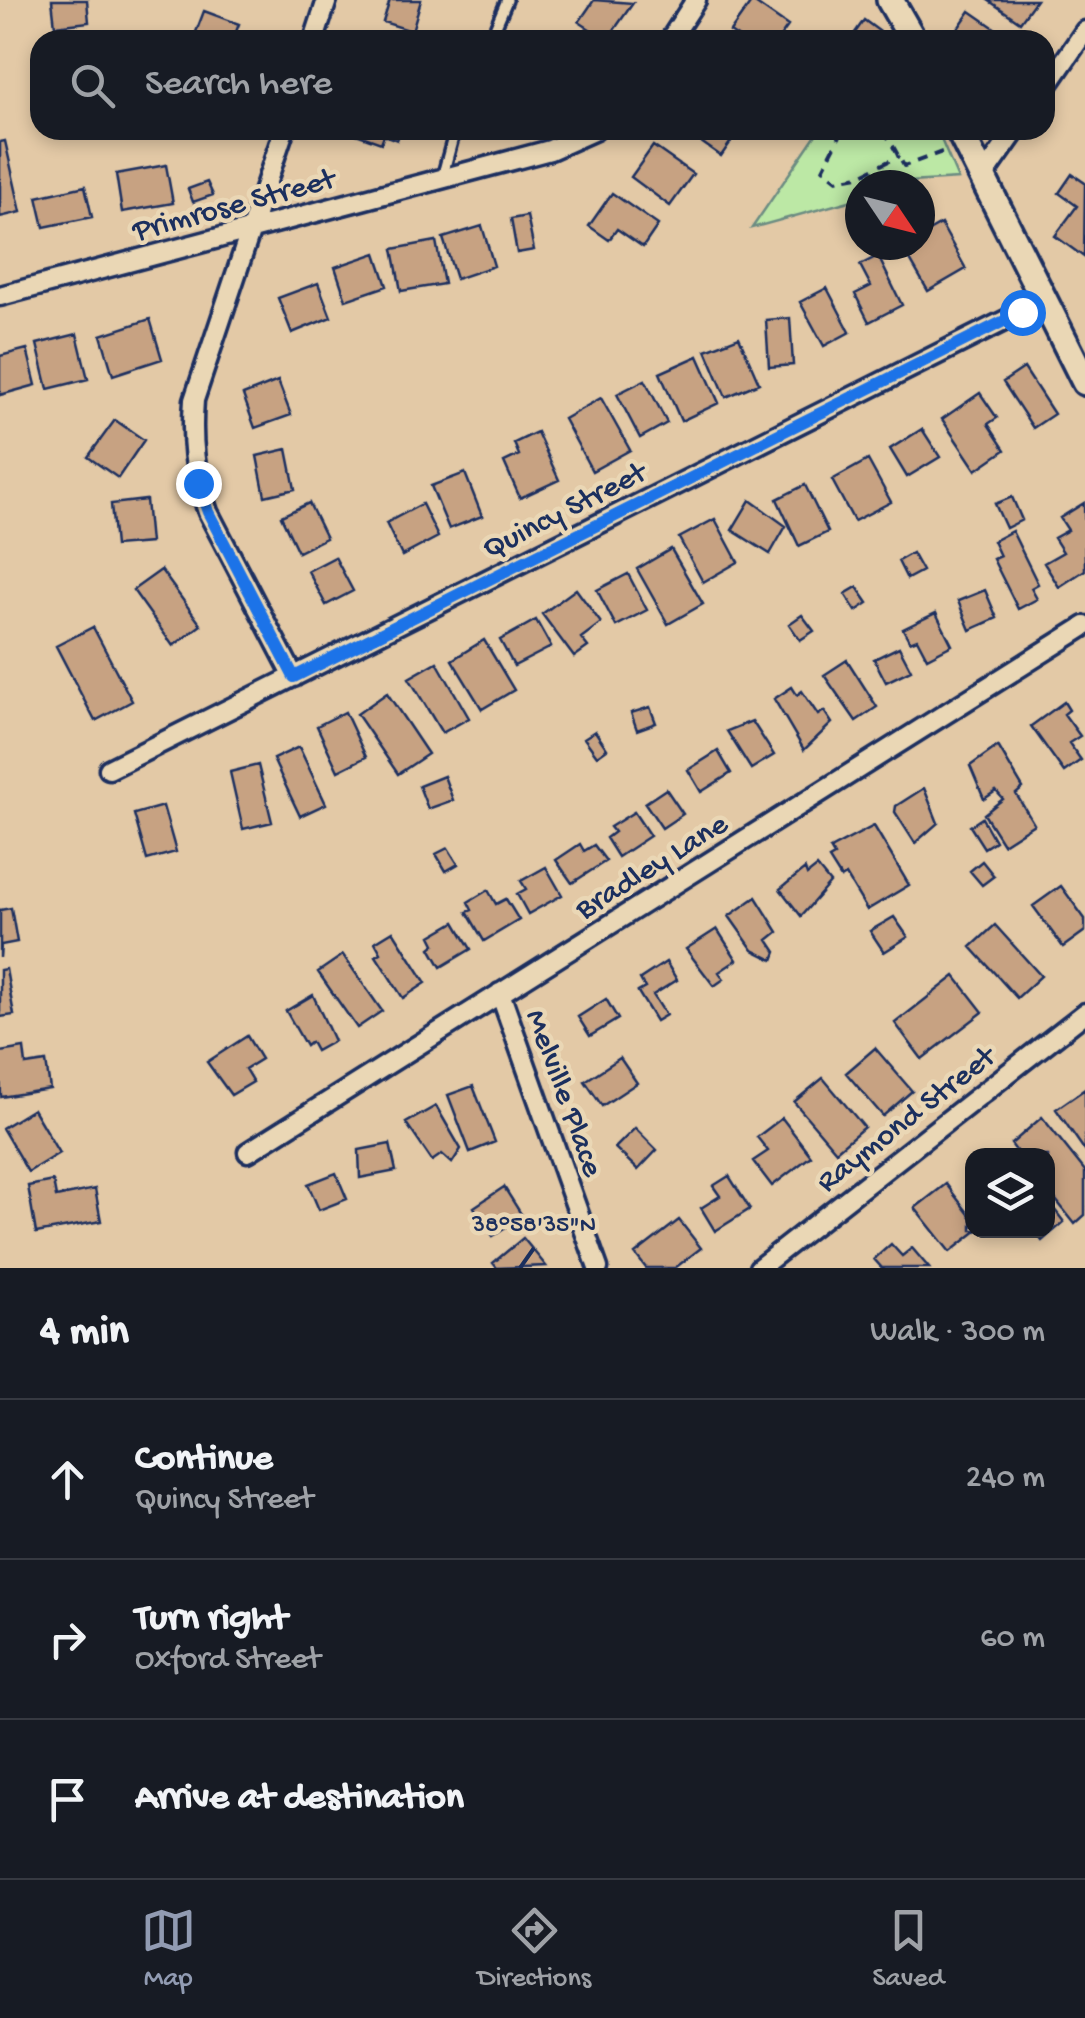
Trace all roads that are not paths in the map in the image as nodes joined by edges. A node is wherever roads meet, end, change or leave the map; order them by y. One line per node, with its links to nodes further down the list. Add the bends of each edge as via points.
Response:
1 (327, 0): 5 (street)
2 (507, 0): 6 (lane)
3 (696, 0): 7 (street)
4 (890, 0): 8 (main road)
5 (317, 30)
6 (494, 30)
7 (676, 30)
8 (907, 30)
9 (1085, 32): 10 (street)
10 (1055, 75)
11 (281, 140): 18 (street)
12 (452, 140): 16 (lane)
13 (572, 140): 16 (street, Primrose Street)
14 (955, 140): 17 (main road)
15 (1009, 140): 17 (street)
16 (442, 178): 18 (street, Primrose Street)
17 (983, 178): 20 (main road)
18 (252, 228): 19 (street, Primrose Street); 23 (street, via 194,400 193,456 208,512)
19 (0, 296)
20 (1044, 300): 21 (main road); 23 (street, Quincy Street)
21 (1085, 382)
22 (1085, 626): 25 (street, Bradley Lane)
23 (294, 677): 24 (street, Quincy Street)
24 (109, 769)
25 (500, 994): 27 (street, Bradley Lane); 28 (street, Melville Place)
26 (1085, 1013): 29 (street, Raymond Street)
27 (248, 1152)
28 (598, 1268)
29 (759, 1268)

